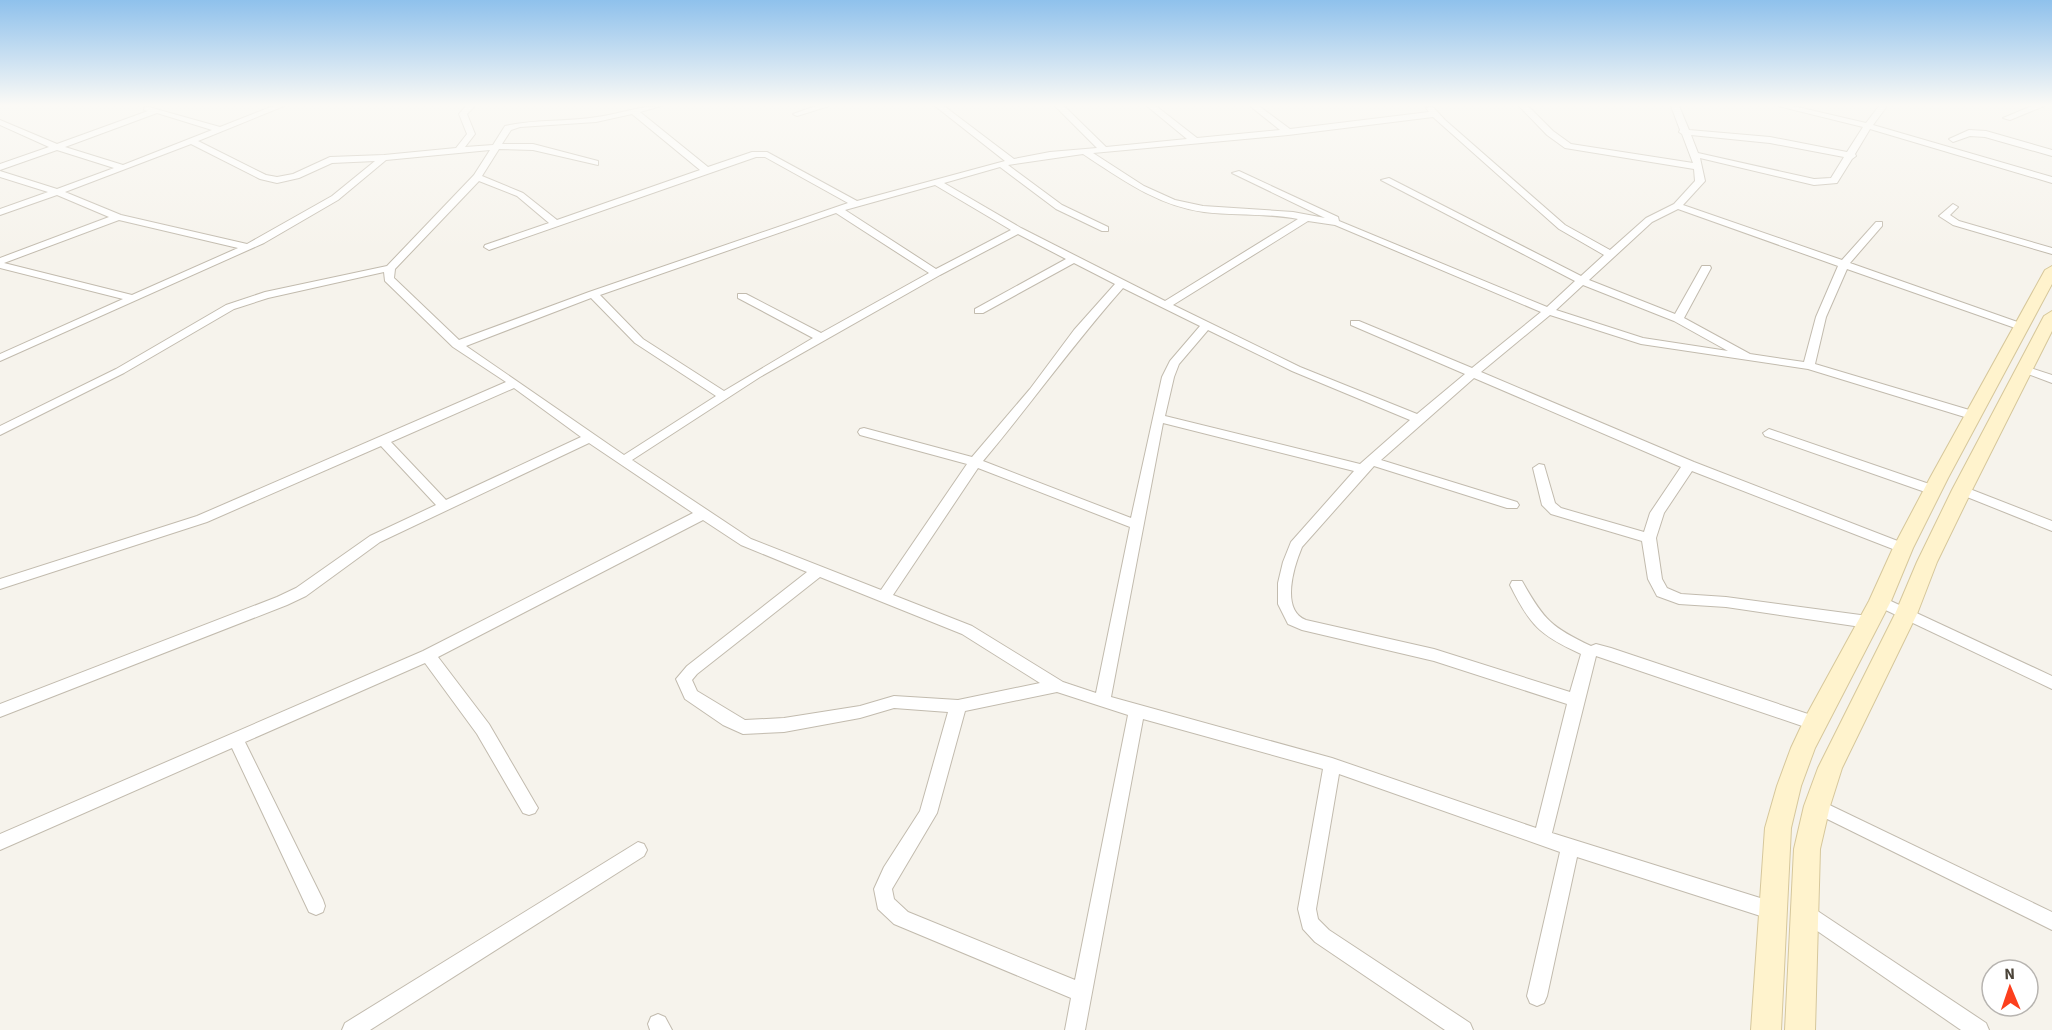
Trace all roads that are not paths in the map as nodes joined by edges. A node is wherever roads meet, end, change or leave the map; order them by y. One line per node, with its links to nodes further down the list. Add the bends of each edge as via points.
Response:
1 (37, 154): 24 (street)
2 (79, 154): 26 (street)
3 (159, 154): 26 (street)
4 (218, 154): 20 (street, via 277,180 330,160)
5 (421, 154): 20 (street)
6 (492, 154): 30 (street)
7 (559, 154): 22 (street)
8 (686, 154): 27 (street)
9 (750, 154): 27 (street)
10 (751, 154): 35 (street, via 767,155)
11 (1001, 154): 21 (street)
12 (1050, 154): 21 (street)
13 (1088, 154): 41 (street, via 1141,188 1187,207)
14 (1481, 154): 50 (street, via 1562,227)
15 (1618, 154): 25 (street)
16 (1693, 154): 19 (street, via 1827,183 1834,181); 25 (street)
17 (1842, 154): 19 (street)
18 (1964, 154): 32 (street)
19 (1852, 156)
20 (384, 158): 47 (street, via 335,198)
21 (1011, 162): 23 (street)
22 (595, 164)
23 (1001, 164): 33 (street); 44 (street, via 1059,207)
24 (0, 167)
25 (1699, 167): 36 (street, via 1700,181)
26 (123, 168): 34 (street)
27 (707, 171): 42 (street)
28 (1236, 173): 46 (street, via 1320,210)
29 (0, 174): 34 (street)
30 (477, 177): 42 (street, via 532,200); 54 (street)
31 (1386, 180): 58 (street)
32 (2052, 180)
33 (936, 182): 35 (street); 45 (street)
34 (58, 192): 39 (street); 40 (street)
35 (855, 203): 38 (street)
36 (1677, 206): 50 (street, via 1657,214); 53 (street)
37 (1953, 207): 49 (street, via 1944,216 1956,223)
38 (837, 209): 57 (street); 60 (street)
39 (0, 212)
40 (118, 217): 47 (street); 52 (street)
41 (1307, 217): 46 (street); 63 (street)
42 (556, 224): 48 (street)
43 (1879, 224): 53 (street)
44 (1106, 229)
45 (1018, 230): 51 (street); 57 (street)
46 (1354, 230): 64 (street)
47 (249, 247): 62 (street)
48 (489, 247)
49 (2052, 251)
50 (1609, 254): 58 (street)
51 (1075, 258): 59 (street); 65 (street)
52 (0, 263): 62 (street)
53 (1844, 264): 70 (street); 75 (street, via 1821,317)
54 (390, 268): 72 (street, via 389,279); 84 (street, via 265,295 230,307 120,371)
55 (1706, 268): 67 (street)
56 (2052, 270): 70 (main road)
57 (936, 273): 71 (street)
58 (1582, 280): 64 (street); 67 (street)
59 (1122, 282): 63 (street); 90 (street)
60 (593, 294): 72 (street); 80 (street, via 639,341)
61 (742, 296): 71 (street)
62 (131, 298): 73 (street)
63 (1165, 305): 69 (street)
64 (1548, 310): 74 (street, via 1641,341); 77 (street)
65 (979, 311)
66 (2052, 316): 76 (main road)
67 (1678, 319): 74 (street)
68 (1355, 323): 77 (street)
69 (1207, 325): 82 (street, via 1174,363); 83 (street, via 1328,384)
70 (2022, 327): 81 (main road)
71 (822, 338): 80 (street)
72 (457, 345): 79 (street)
73 (0, 358)
74 (1752, 359): 75 (street)
75 (1809, 366): 81 (street)
76 (2024, 369): 78 (street); 95 (main road)
77 (1472, 371): 83 (street); 92 (street)
78 (2052, 379)
79 (515, 384): 87 (street); 88 (street)
80 (724, 396): 89 (street)
81 (1972, 414): 94 (main road)
82 (1158, 418): 91 (street); 99 (street)
83 (1418, 419): 91 (street)
84 (0, 431)
85 (864, 432): 90 (street)
86 (1769, 433): 94 (street)
87 (590, 438): 89 (street); 96 (street)
88 (382, 440): 96 (street); 104 (street, via 202,519)
89 (624, 460): 98 (street)
90 (975, 462): 99 (street); 106 (street)
91 (1367, 465): 97 (street); 114 (street, via 1296,545 1289,560 1284,604 1294,621 1434,655)
92 (1689, 465): 101 (street, via 1657,513); 102 (street)
93 (1539, 468): 101 (street, via 1549,505 1556,511)
94 (1933, 490): 102 (main road)
95 (1962, 490): 100 (street); 108 (main road)
96 (444, 506): 118 (street, via 375,539 301,592 282,601)
97 (1512, 506)
98 (703, 514): 103 (street, via 746,542); 111 (street)
99 (1137, 525): 115 (street)
100 (2052, 526)
101 (1649, 538): 109 (street, via 1655,579 1669,596)
102 (1903, 548): 107 (main road)
103 (818, 571): 106 (street); 116 (street, via 692,670 684,679 691,695 743,727 784,725 894,702)
104 (0, 584)
105 (1517, 585): 110 (street, via 1543,628)
106 (885, 596): 113 (street, via 967,630)
107 (1880, 601): 108 (street); 109 (main road)
108 (1906, 614): 112 (street); 122 (main road, via 1843,737)
109 (1868, 622): 119 (main road)
110 (1591, 652): 114 (street); 119 (street, via 1606,652)
111 (428, 655): 120 (street); 123 (street, via 483,729)
112 (2052, 683)
113 (1057, 686): 115 (street); 116 (street)
114 (1575, 700): 124 (street)
115 (1102, 701): 117 (street)
116 (957, 706): 132 (street, via 928,813 890,873 883,889 885,903 901,918)
117 (1137, 710): 121 (street); 132 (street)
118 (0, 711)
119 (1814, 723): 129 (main road, via 1789,786 1779,828)
120 (236, 740): 125 (street); 128 (street)
121 (1332, 765): 124 (street); 136 (street, via 1306,909 1310,922 1322,936)
122 (1817, 806): 130 (main road, via 1807,849); 131 (street)
123 (529, 808)
124 (1542, 838): 126 (street)
125 (0, 842)
126 (1570, 847): 129 (street); 133 (street)
127 (638, 850): 134 (street)
128 (316, 906)
129 (1773, 911): 137 (main road)
130 (1804, 911): 138 (main road); 139 (street)
131 (2052, 921)
132 (1083, 993): 135 (street)
133 (1537, 996)
134 (352, 1030)
135 (1075, 1030)
136 (1463, 1030)
137 (1766, 1030)
138 (1800, 1030)
139 (1979, 1030)

